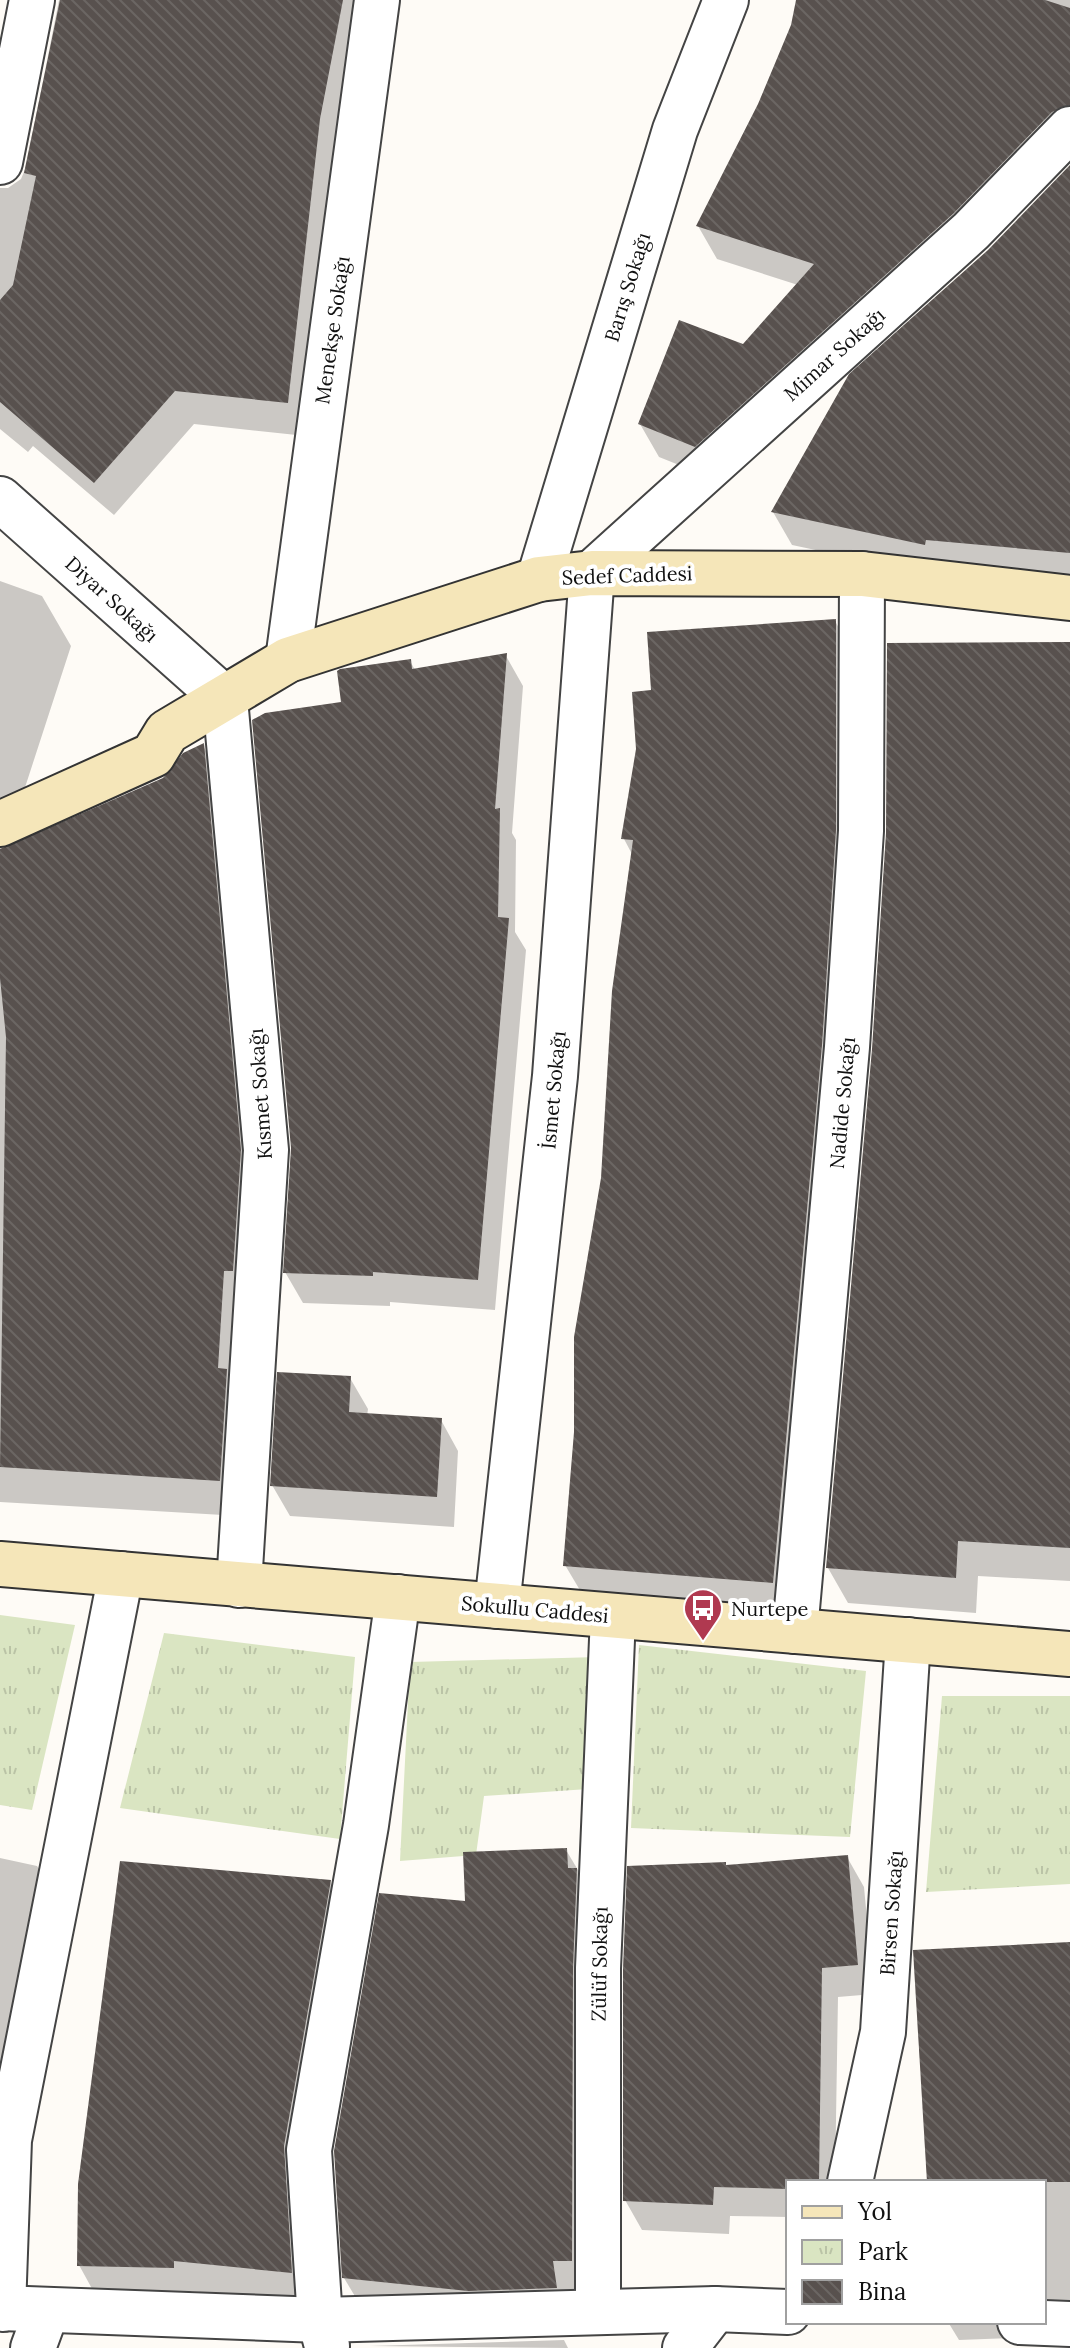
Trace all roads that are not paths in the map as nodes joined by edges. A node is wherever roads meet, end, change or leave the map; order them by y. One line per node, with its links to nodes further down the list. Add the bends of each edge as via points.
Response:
1 (32, 0): 5 (street)
2 (377, 0): 11 (street, Menekşe Sokağı)
3 (726, 0): 9 (street, Barış Sokağı, via 675,130)
4 (1070, 129): 7 (street, Mimar Sokağı, via 971,231)
5 (0, 162)
6 (0, 499): 12 (street, Diyar Sokağı)
7 (592, 573): 8 (street, Sedef Caddesi); 9 (street, Sedef Caddesi); 20 (street, İsmet Sokağı, via 555,1076)
8 (862, 574): 10 (street, Sedef Caddesi); 22 (street, Nadide Sokağı, via 861,831)
9 (539, 579): 11 (street, Sedef Caddesi)
10 (1070, 598)
11 (288, 660): 12 (street, Sedef Caddesi)
12 (225, 699): 13 (street, Sedef Caddesi); 18 (street, Kısmet Sokağı, via 266,1150)
13 (167, 732): 14 (street, Sedef Caddesi, via 139,731); 15 (street, Sedef Caddesi, via 153,755)
14 (0, 799)
15 (0, 824)
16 (0, 1564): 17 (street, Sokullu Caddesi)
17 (121, 1574): 18 (street, Sokullu Caddesi); 26 (street, via 9,2140)
18 (239, 1585): 19 (street, Sokullu Caddesi)
19 (398, 1597): 20 (street, Sokullu Caddesi); 33 (street, via 366,1825 309,2150)
20 (497, 1606): 21 (street, Sokullu Caddesi)
21 (613, 1616): 22 (street, Sokullu Caddesi); 28 (street, Zülüf Sokağı, via 598,1968)
22 (795, 1631): 23 (street, Sokullu Caddesi)
23 (908, 1640): 24 (street, Sokullu Caddesi); 25 (street, Birsen Sokağı, via 883,2032)
24 (1070, 1654)
25 (850, 2180)
26 (2, 2308): 32 (street)
27 (715, 2309): 28 (street); 29 (street); 34 (street)
28 (598, 2312): 33 (street)
29 (786, 2312)
30 (1046, 2323): 31 (street)
31 (1070, 2324)
32 (40, 2329): 33 (street)
33 (324, 2334)
34 (685, 2348)

